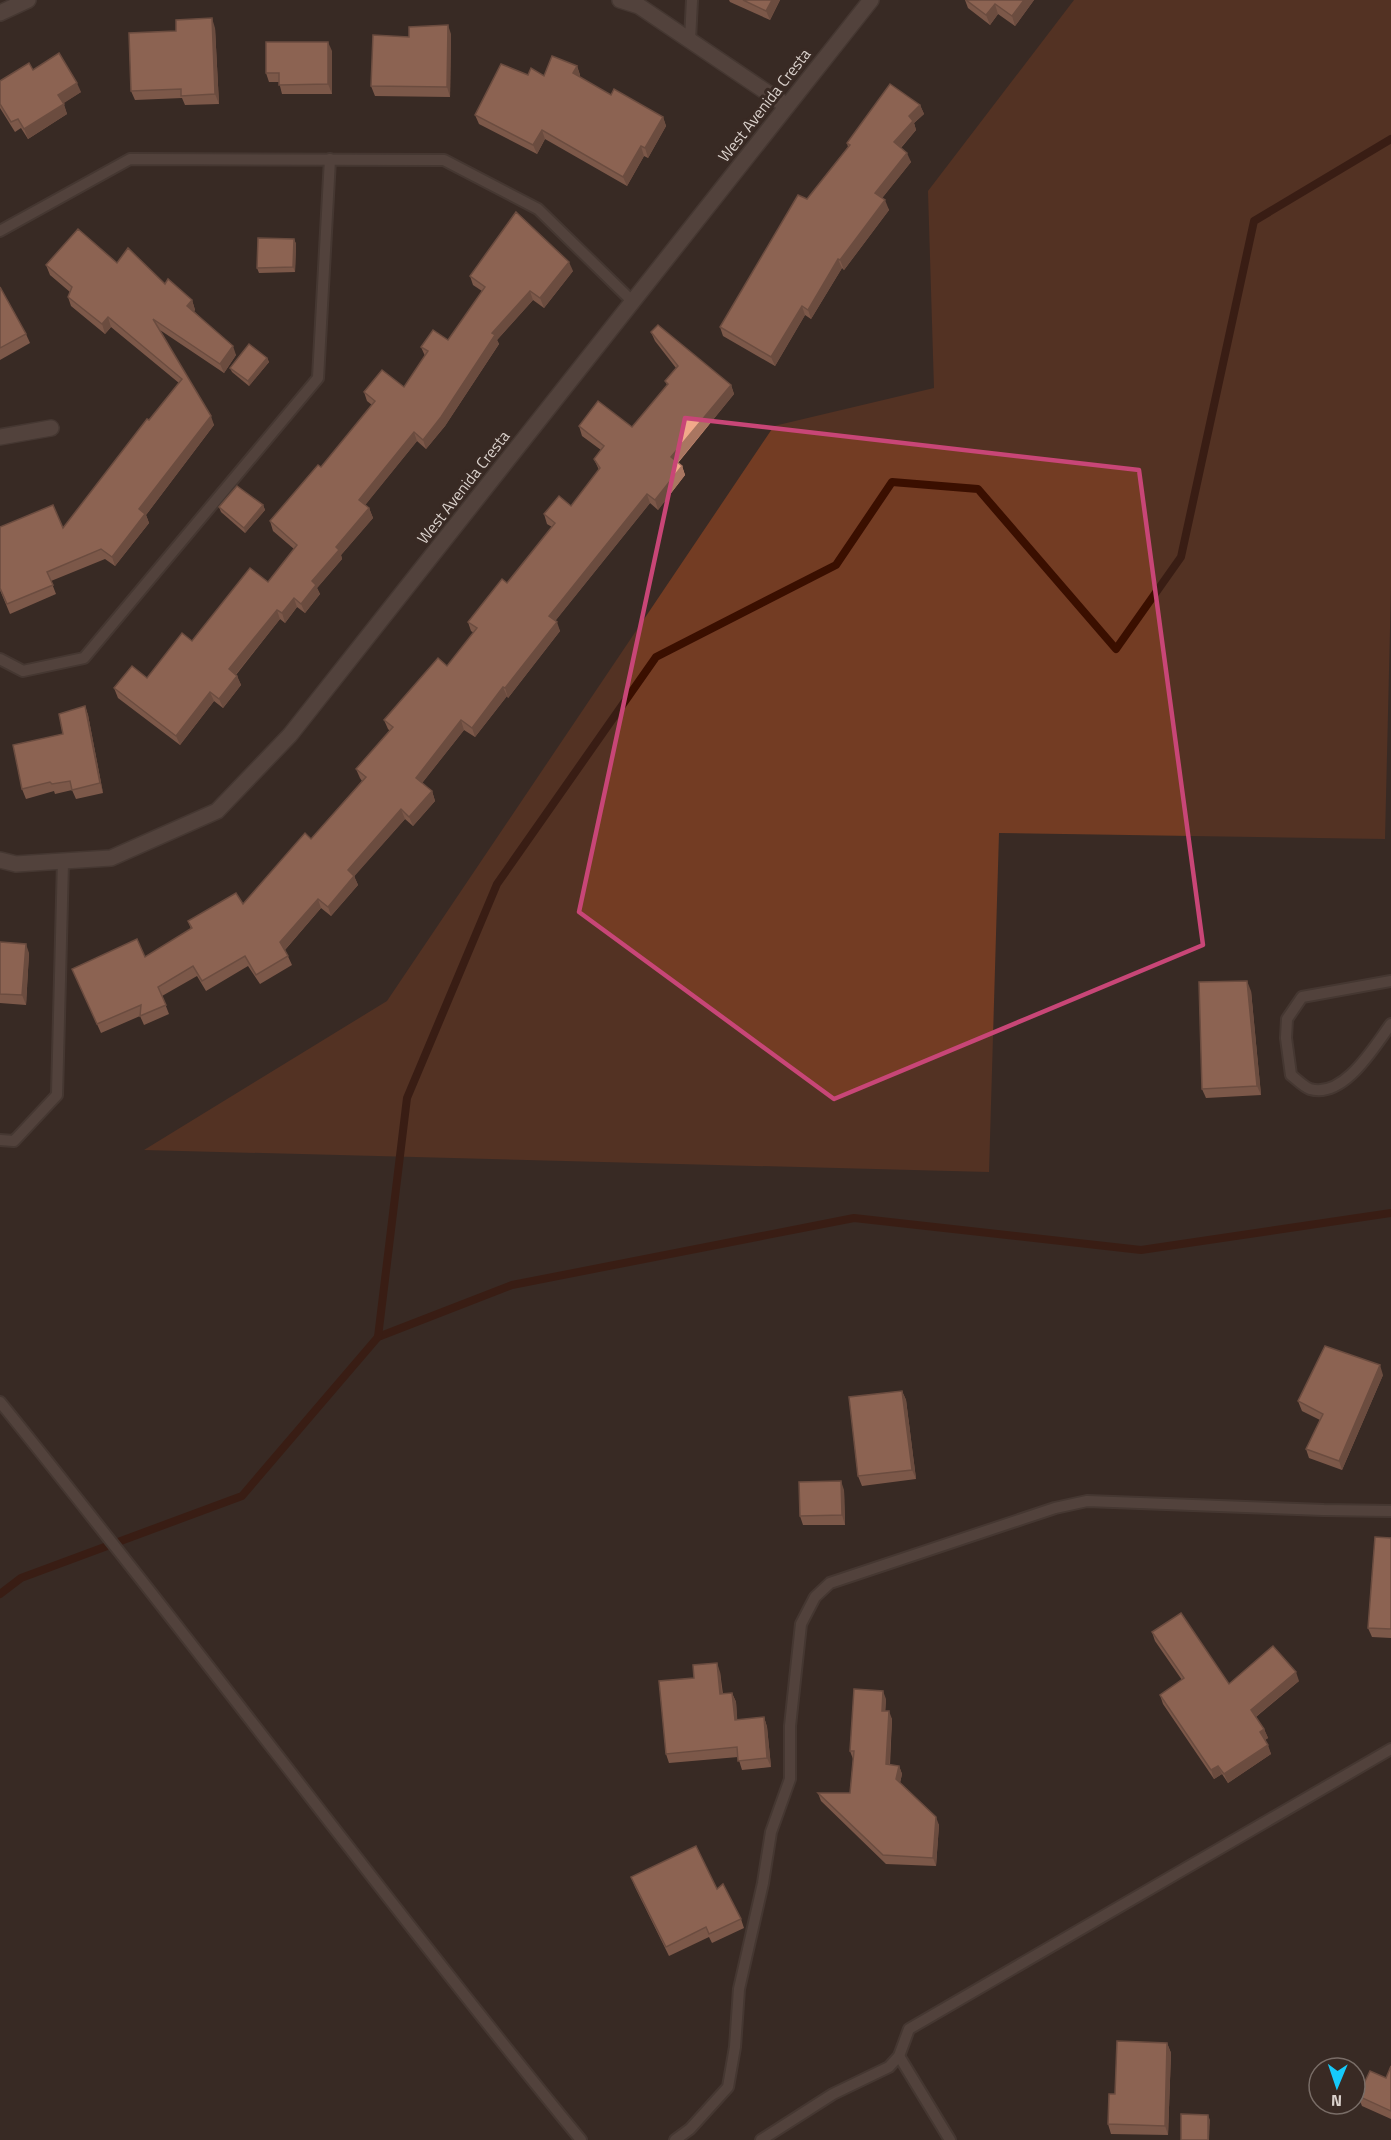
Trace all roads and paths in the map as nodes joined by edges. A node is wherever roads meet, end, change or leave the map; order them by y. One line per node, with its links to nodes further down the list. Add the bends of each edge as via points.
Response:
1 (28, 0): 5 (street)
2 (620, 0): 6 (street, via 639,6)
3 (692, 0): 6 (lane)
4 (871, 0): 7 (street, West Avenida Cresta)
5 (0, 13)
6 (690, 40): 7 (street)
7 (787, 106): 10 (street, West Avenida Cresta)
8 (330, 159): 9 (lane, via 130,159); 10 (lane, via 444,160 538,209); 13 (lane, via 318,378 84,658 23,671)
9 (0, 231)
10 (632, 301): 15 (street, West Avenida Cresta, via 290,735 217,811 111,858)
11 (51, 428): 12 (street)
12 (0, 437)
13 (0, 659)
14 (0, 860): 15 (street, West Avenida Cresta, via 16,864)
15 (63, 861): 18 (lane, via 57,1095 14,1142)
16 (1391, 981): 17 (lane, via 1302,997 1287,1019 1291,1075 1309,1089 1330,1090 1354,1072)
17 (1391, 1024)
18 (0, 1140)
19 (0, 1402): 23 (lane)
20 (1391, 1511): 24 (lane, via 1087,1501 1055,1508 830,1583 815,1597 801,1624 790,1726 790,1779 771,1832 764,1883 740,1989 728,2087)
21 (1391, 1749): 22 (lane, via 909,2029)
22 (898, 2056): 25 (lane, via 889,2067 833,2094); 26 (lane)
23 (581, 2140)
24 (675, 2140)
25 (761, 2140)
26 (950, 2140)

